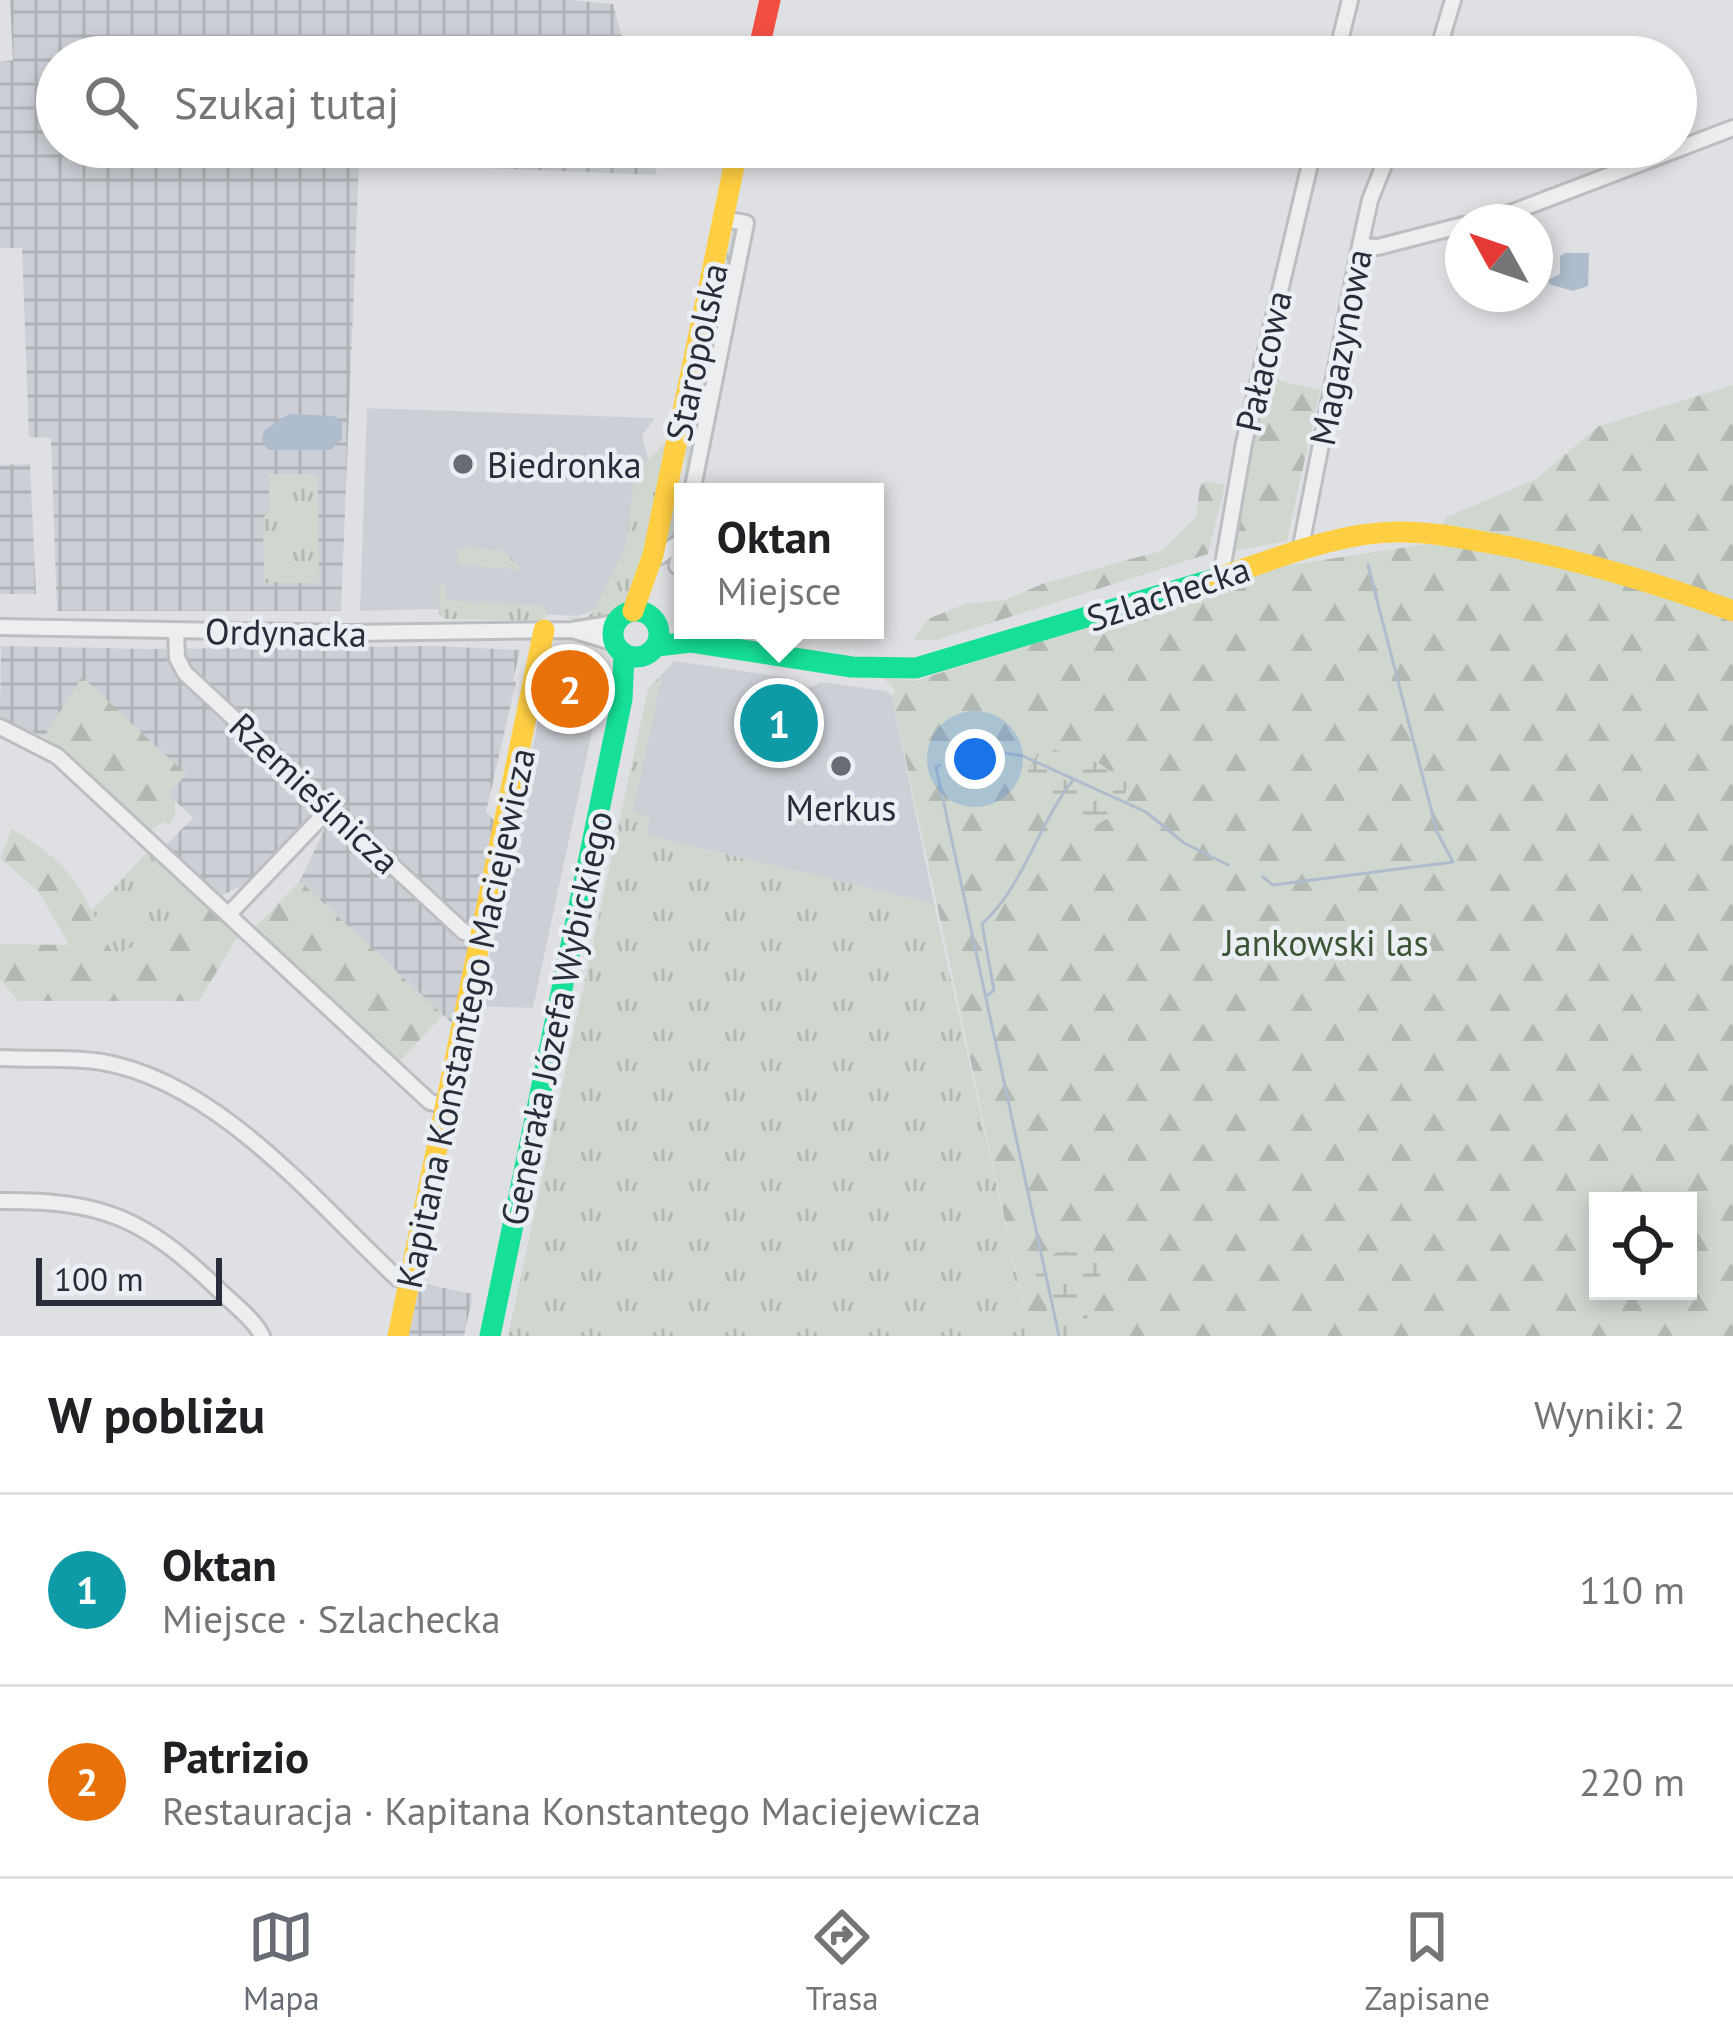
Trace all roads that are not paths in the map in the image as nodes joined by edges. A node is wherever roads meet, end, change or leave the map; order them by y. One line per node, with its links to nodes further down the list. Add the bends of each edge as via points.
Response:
1 (770, 0): 4 (street)
2 (1350, 0): 5 (street)
3 (1453, 0): 6 (street)
4 (762, 36)
5 (1341, 36)
6 (1442, 36)
7 (1733, 128): 8 (street)
8 (1697, 143)
9 (734, 168): 14 (street, Staropolska)
10 (1309, 168): 21 (street, Pałacowa)
11 (1383, 168): 16 (street, Magazynowa)
12 (1634, 168): 13 (street)
13 (1535, 204)
14 (724, 219): 17 (street, Staropolska, via 746,223); 20 (street, Staropolska)
15 (1445, 230): 16 (street)
16 (1360, 246): 19 (street, Magazynowa)
17 (694, 483)
18 (674, 544): 20 (street)
19 (1300, 551): 21 (street, Szlachecka); 22 (street, Szlachecka, via 1369,534 1429,534 1543,552)
20 (652, 555): 26 (street, Staropolska)
21 (1220, 576): 26 (street, Szlachecka, via 916,668 852,667)
22 (1733, 611)
23 (0, 627): 24 (street, Ordynacka)
24 (176, 630): 25 (street, Ordynacka); 28 (street, Rzemieślnicza, via 185,673)
25 (544, 630): 26 (street, Ordynacka); 30 (street, Kapitana Konstantego Maciejewicza)
26 (637, 634): 37 (street, Generała Józefa Wybickiego)
27 (0, 727): 29 (street, via 57,756)
28 (330, 808): 29 (street); 30 (street, Rzemieślnicza, via 464,932)
29 (228, 915): 32 (street, via 430,1102)
30 (482, 935): 32 (street, Kapitana Konstantego Maciejewicza)
31 (0, 1058): 34 (street, via 101,1062 191,1095 225,1116 397,1278)
32 (447, 1106): 34 (street, Kapitana Konstantego Maciejewicza)
33 (0, 1201): 35 (street, via 83,1207 146,1229)
34 (410, 1281): 36 (street, Kapitana Konstantego Maciejewicza)
35 (262, 1336)
36 (398, 1336)
37 (490, 1336)

